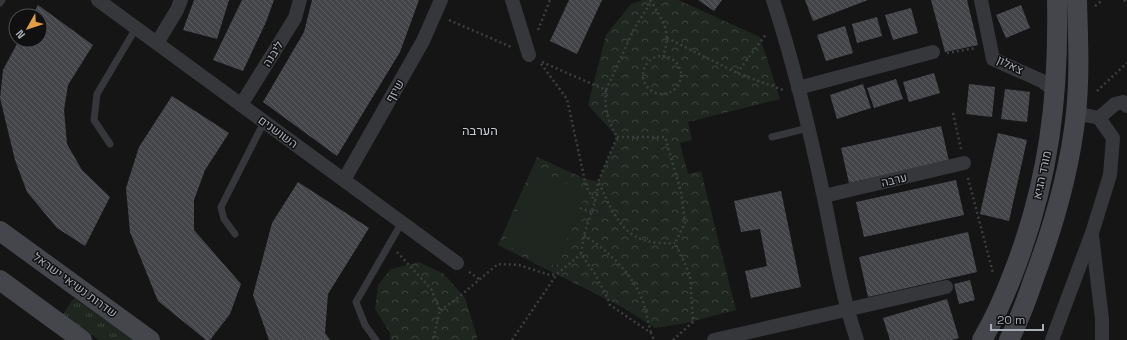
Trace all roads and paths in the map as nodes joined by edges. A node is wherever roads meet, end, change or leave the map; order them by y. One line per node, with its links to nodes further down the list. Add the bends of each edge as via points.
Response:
1 (2, 0): 14 (lane)
2 (98, 0): 19 (street, השושנים)
3 (181, 0): 21 (street)
4 (300, 0): 32 (street, ליבנה, via 295,18)
5 (442, 0): 17 (street, שיזף)
6 (512, 0): 24 (street)
7 (550, 0): 24 (path)
8 (773, 0): 18 (street)
9 (981, 0): 22 (street, צאלון)
10 (1057, 0): 30 (street, מורד הגיא)
11 (1103, 0): 15 (path)
12 (1124, 0): 16 (path)
13 (651, 1): 20 (path, via 663,20); 28 (path, via 634,29)
14 (0, 3)
15 (1085, 4): 35 (street, מורד הגיא, via 1079,52)
16 (1127, 4)
17 (435, 14): 24 (path); 44 (street, שיזף, via 423,41)
18 (779, 17): 27 (path); 29 (street)
19 (136, 28): 21 (street, השושנים); 42 (lane, via 97,94 94,120)
20 (667, 38): 25 (path); 27 (path)
21 (157, 43): 32 (street, השושנים)
22 (990, 46): 23 (path, via 945,53); 30 (street, צאלון, via 993,59 1042,81)
23 (933, 52): 29 (street)
24 (529, 55)
25 (663, 56): 25 (path, via 674,61 681,72 679,84 664,94 652,91 644,82 644,70 651,60)
26 (1127, 63): 31 (path)
27 (737, 72): 29 (path)
28 (606, 90): 40 (path, via 605,104); 47 (path, via 537,59 567,98 586,186)
29 (799, 92): 39 (street)
30 (1056, 92): 36 (street, מורד הגיא)
31 (1094, 93)
32 (242, 105): 38 (street, השושנים)
33 (1127, 106): 37 (street, via 1123,102 1115,104)
34 (952, 113): 43 (path)
35 (1076, 113): 36 (street); 37 (street); 76 (street, מורד הגיא, via 1062,188 1048,242)
36 (1053, 118): 75 (street, מורד הגיא, via 1042,182 1028,235 992,323)
37 (1099, 118): 52 (street, via 1114,138 1110,175)
38 (264, 122): 44 (street, השושנים); 53 (lane, via 221,207 224,219)
39 (808, 128): 41 (lane); 46 (street)
40 (617, 136): 45 (path); 55 (path, via 665,137 681,192 685,223)
41 (772, 137)
42 (110, 144)
43 (964, 163): 46 (street, ערבה); 60 (path)
44 (344, 180): 50 (street, השושנים)
45 (598, 182): 47 (path); 55 (path, via 616,219 637,239 660,244)
46 (824, 196): 64 (street)
47 (595, 202): 49 (path)
48 (580, 208): 49 (path)
49 (592, 212): 54 (path)
50 (402, 222): 56 (lane); 58 (street, השושנים)
51 (0, 231): 67 (street, שדרות נשיאי ישראל)
52 (1092, 233): 77 (street); 78 (street)
53 (235, 234)
54 (584, 235): 57 (path); 65 (path, via 604,247 632,281 642,299)
55 (675, 243): 72 (path, via 690,274 693,322)
56 (388, 244): 63 (path, via 431,290); 68 (lane, via 356,302 365,325)
57 (581, 254): 59 (path); 65 (path, via 595,274 610,305)
58 (458, 263)
59 (558, 274): 63 (path, via 550,275 519,265 498,264); 70 (path)
60 (994, 276)
61 (0, 280): 66 (street)
62 (946, 287): 64 (street)
63 (440, 310): 69 (path)
64 (847, 310): 73 (street); 74 (street)
65 (651, 333): 71 (path)
66 (82, 340)
67 (150, 340)
68 (376, 340)
69 (433, 340)
70 (512, 340)
71 (654, 340)
72 (673, 340)
73 (714, 340)
74 (857, 340)
75 (982, 340)
76 (1009, 340)
77 (1052, 340)
78 (1102, 340)

